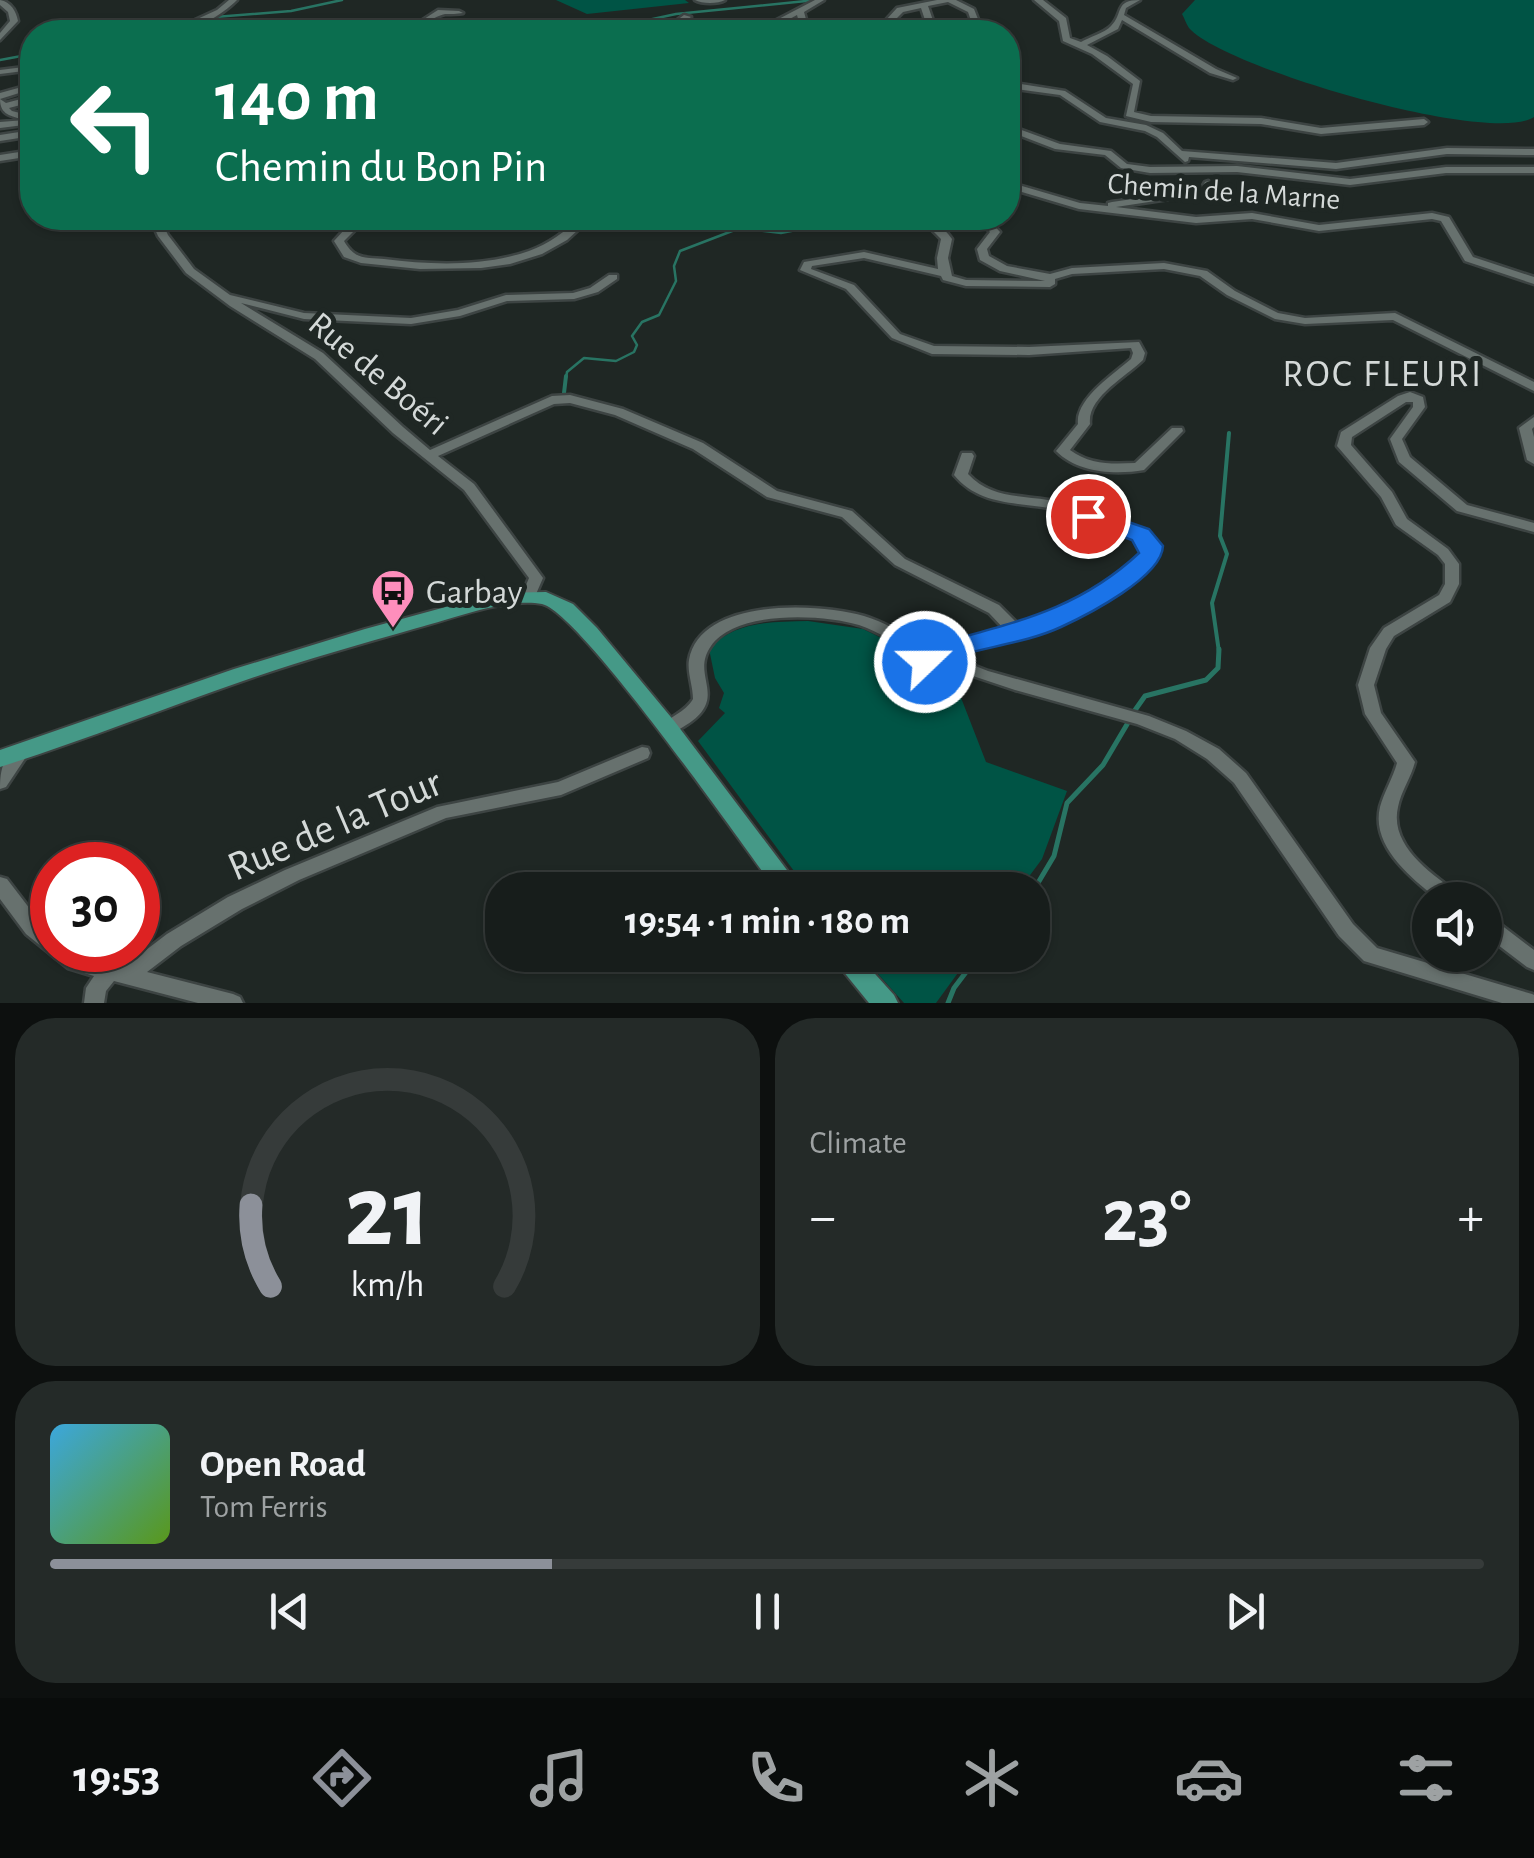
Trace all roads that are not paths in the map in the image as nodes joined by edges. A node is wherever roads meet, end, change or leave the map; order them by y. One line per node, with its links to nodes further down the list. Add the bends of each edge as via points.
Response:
1 (234, 0): 15 (street)
2 (699, 0): 3 (street)
3 (709, 0): 4 (street)
4 (721, 0)
5 (820, 0): 11 (street)
6 (949, 0): 10 (street); 22 (street)
7 (1038, 0): 24 (street, via 1063,20 1066,39)
8 (1136, 0): 13 (street)
9 (0, 1): 23 (street, via 14,21)
10 (923, 4): 20 (street); 21 (street)
11 (800, 9): 18 (street); 19 (street)
12 (459, 13): 16 (street)
13 (1120, 16): 24 (street, via 1115,27); 25 (street)
14 (687, 18): 17 (street)
15 (201, 20)
16 (428, 20)
17 (684, 20)
18 (782, 20)
19 (802, 20)
20 (890, 20)
21 (929, 20)
22 (974, 20)
23 (0, 38)
24 (1084, 43): 28 (street, via 1137,83)
25 (1233, 78)
26 (1020, 87): 31 (street, via 1062,93 1103,120)
27 (2, 101): 29 (street)
28 (1130, 114): 30 (street, via 1321,131); 31 (street)
29 (20, 118)
30 (1424, 122)
31 (1148, 129): 36 (street)
32 (1020, 133): 38 (street, via 1058,147 1108,153 1124,166)
33 (0, 138): 34 (street)
34 (18, 146): 37 (street)
35 (1534, 152): 36 (street, via 1446,151 1336,166)
36 (1181, 154): 38 (street)
37 (0, 158)
38 (1204, 169): 39 (street, via 1350,182 1446,170)
39 (1534, 170)
40 (1208, 184): 42 (street, via 1177,198)
41 (1020, 185): 42 (street, Chemin de la Marne)
42 (1096, 208): 51 (street, Chemin de la Marne, via 1196,220 1267,217 1319,228 1432,216 1445,219 1469,259)
43 (162, 230): 52 (street, Rue de Boéri, via 183,264)
44 (349, 230): 45 (street, via 340,242 361,260 453,270 542,250)
45 (577, 230)
46 (941, 230): 48 (street, via 948,238)
47 (993, 230): 50 (street, via 984,258 1004,269)
48 (943, 274): 50 (street, via 966,283 1027,287 1050,284); 55 (street, via 864,255 808,264 806,270 850,287 896,336 932,350 1132,343 1137,360 1095,396 1064,454 1096,466 1139,467)
49 (613, 277): 52 (street, via 574,296 506,298 411,321 304,316)
50 (1050, 277): 53 (street, via 1164,266 1203,273 1275,316 1396,316)
51 (1534, 281)
52 (228, 299): 56 (street, Rue de Boéri, via 319,356)
53 (1534, 387)
54 (1531, 426): 58 (street)
55 (1177, 431)
56 (429, 455): 60 (street, Rue de Boéri, via 469,487 517,548 536,578); 61 (street, via 552,400 618,412 698,446 772,494 847,514 900,562 994,609)
57 (966, 456): 61 (street, via 961,475 985,495 1055,504 1140,534 1152,546 1143,566 1092,601)
58 (1534, 460)
59 (1534, 528): 68 (street, via 1462,508 1404,459 1396,438 1419,400 1410,396 1346,435 1344,446 1401,522 1452,564 1444,598 1389,632 1366,685 1373,714 1406,762 1388,808 1391,839)
60 (528, 597): 63 (main road, via 555,602 579,620); 65 (main road, via 498,598 240,674)
61 (1015, 630): 62 (street)
62 (948, 656): 63 (street, via 932,645 922,650 860,620 827,613 748,617 704,642 698,656 701,702); 79 (street, via 1190,740 1226,762 1346,930 1372,955)
63 (668, 728): 67 (main road)
64 (642, 753): 75 (street, Rue de la Tour, via 561,788 443,812 292,876)
65 (10, 757): 66 (street)
66 (0, 782)
67 (776, 872)
68 (1432, 882)
69 (0, 885): 70 (street)
70 (30, 924)
71 (1502, 937): 72 (street)
72 (1534, 961)
73 (114, 972): 75 (street)
74 (857, 972): 78 (main road)
75 (118, 973): 76 (street, via 96,988); 77 (street)
76 (94, 1003)
77 (233, 1003)
78 (885, 1003)
79 (1532, 1003)

